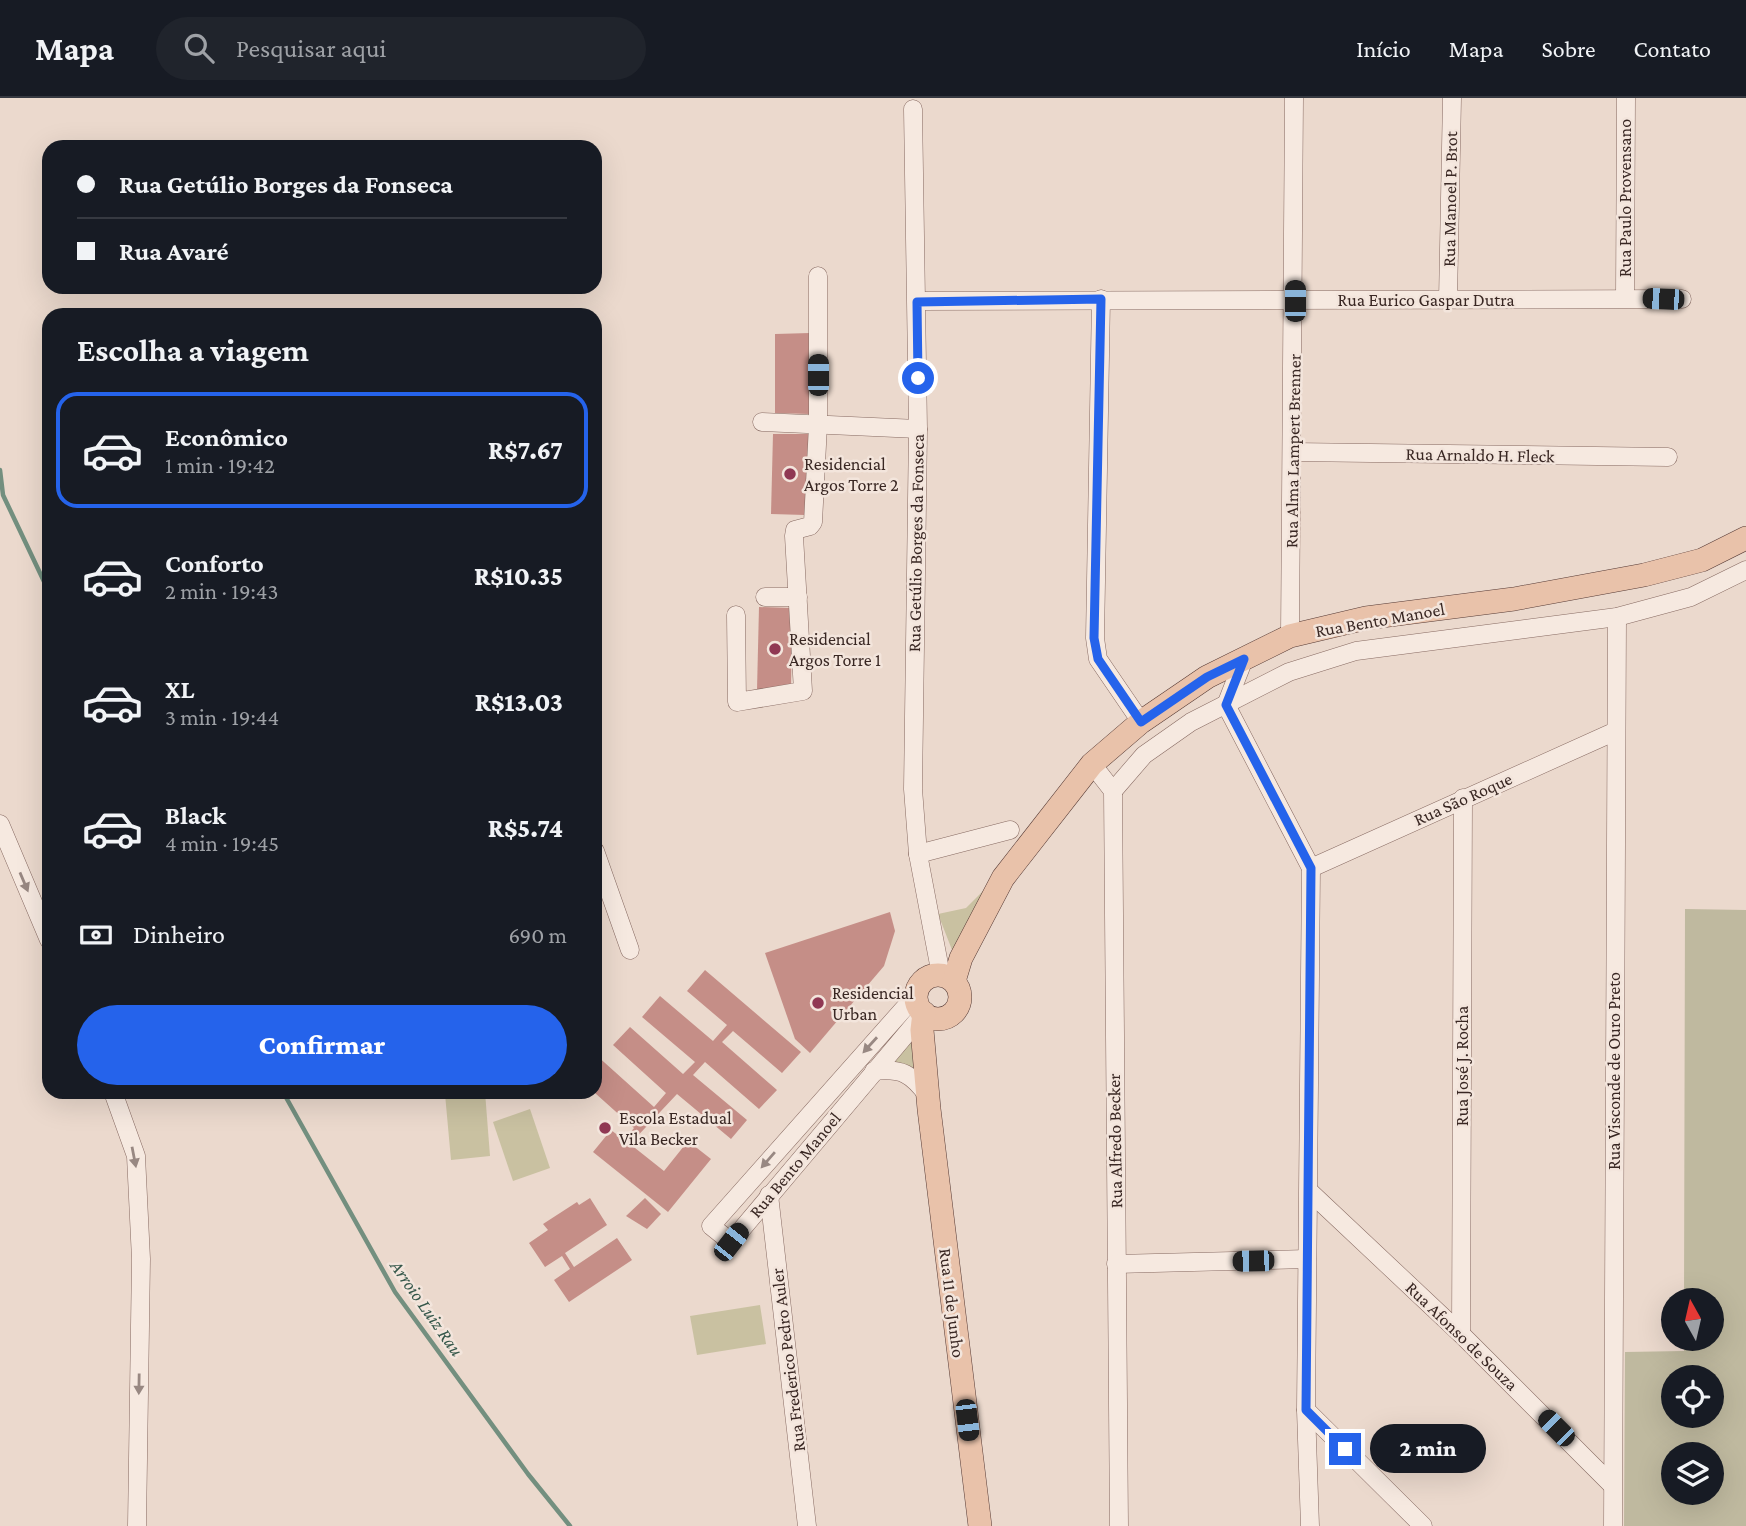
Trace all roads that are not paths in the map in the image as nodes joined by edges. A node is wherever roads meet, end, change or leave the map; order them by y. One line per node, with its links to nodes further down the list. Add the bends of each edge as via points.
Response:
1 (1294, 98): 10 (street, Rua Alma Lampert Brenner)
2 (1452, 98): 9 (street, Rua Manoel P. Brot)
3 (1626, 98): 6 (street, Rua Paulo Provensano)
4 (913, 109): 11 (street, Rua Getúlio Borges da Fonseca)
5 (818, 276): 13 (street)
6 (1625, 298): 8 (street, Rua Eurico Gaspar Dutra); 9 (street, Rua Eurico Gaspar Dutra)
7 (1101, 299): 10 (street, Rua Eurico Gaspar Dutra); 11 (street, Rua Eurico Gaspar Dutra); 26 (street, via 1094,638 1098,659)
8 (1682, 299)
9 (1448, 300): 10 (street, Rua Eurico Gaspar Dutra)
10 (1295, 301): 15 (street, Rua Alma Lampert Brenner)
11 (917, 302): 14 (street, Rua Getúlio Borges da Fonseca)
12 (762, 422): 13 (street)
13 (818, 425): 14 (street); 20 (street, via 813,522 795,530 794,536)
14 (918, 429): 33 (street, Rua Getúlio Borges da Fonseca, via 913,789)
15 (1293, 453): 16 (street, Rua Arnaldo H. Fleck); 23 (street, Rua Alma Lampert Brenner)
16 (1668, 457)
17 (1746, 538): 23 (main road, Rua Bento Manoel, via 1702,560 1644,575 1514,599 1366,618)
18 (1746, 570): 22 (street, via 1691,597)
19 (765, 597): 20 (street)
20 (798, 597): 21 (street, via 803,691 737,702)
21 (736, 615)
22 (1617, 617): 25 (street, via 1356,651 1289,672); 27 (street, Rua Visconde de Ouro Preto)
23 (1290, 636): 24 (main road, Rua Bento Manoel)
24 (1244, 659): 25 (street); 26 (main road, Rua Bento Manoel, via 1207,677)
25 (1226, 705): 29 (street, via 1191,722 1144,755); 34 (street)
26 (1141, 722): 28 (main road, Rua Bento Manoel)
27 (1616, 731): 30 (street, Rua São Roque); 49 (street, Rua Visconde de Ouro Preto)
28 (1093, 764): 29 (street); 38 (main road, Rua Bento Manoel, via 1003,878)
29 (1113, 791): 46 (street, Rua Alfredo Becker)
30 (1463, 799): 34 (street, Rua São Roque); 47 (street, Rua José J. Rocha)
31 (0, 824): 36 (street, one-way to 36)
32 (1010, 830): 33 (street)
33 (918, 853): 38 (street, Rua Getúlio Borges da Fonseca)
34 (1311, 868): 43 (street)
35 (602, 871): 37 (street)
36 (42, 923)
37 (630, 950)
38 (947, 978): 39 (main road, via 922,982); 39 (main road, via 958,987 960,1002 951,1014)
39 (927, 1009): 40 (street, Rua Bento Manoel); 41 (main road, Rua 11 de Junho); 44 (street, Rua Bento Manoel, one-way to 44, via 813,1108 711,1226 731,1242)
40 (874, 1071): 41 (street, via 889,1069 912,1075); 44 (street, Rua Bento Manoel)
41 (927, 1088): 52 (main road, Rua 11 de Junho)
42 (116, 1099): 50 (street, one-way to 50, via 136,1156 141,1259)
43 (1309, 1191): 45 (street); 47 (street, Rua Afonso de Souza)
44 (769, 1195): 51 (street, Rua Frederico Pedro Auler)
45 (1307, 1259): 46 (street); 48 (street)
46 (1116, 1264): 53 (street, Rua Alfredo Becker)
47 (1461, 1334): 49 (street, Rua Afonso de Souza)
48 (1306, 1410): 54 (street); 55 (street)
49 (1612, 1485): 56 (street, Rua Visconde de Ouro Preto)
50 (137, 1526)
51 (807, 1526)
52 (981, 1526)
53 (1119, 1526)
54 (1310, 1526)
55 (1423, 1526)
56 (1613, 1526)

